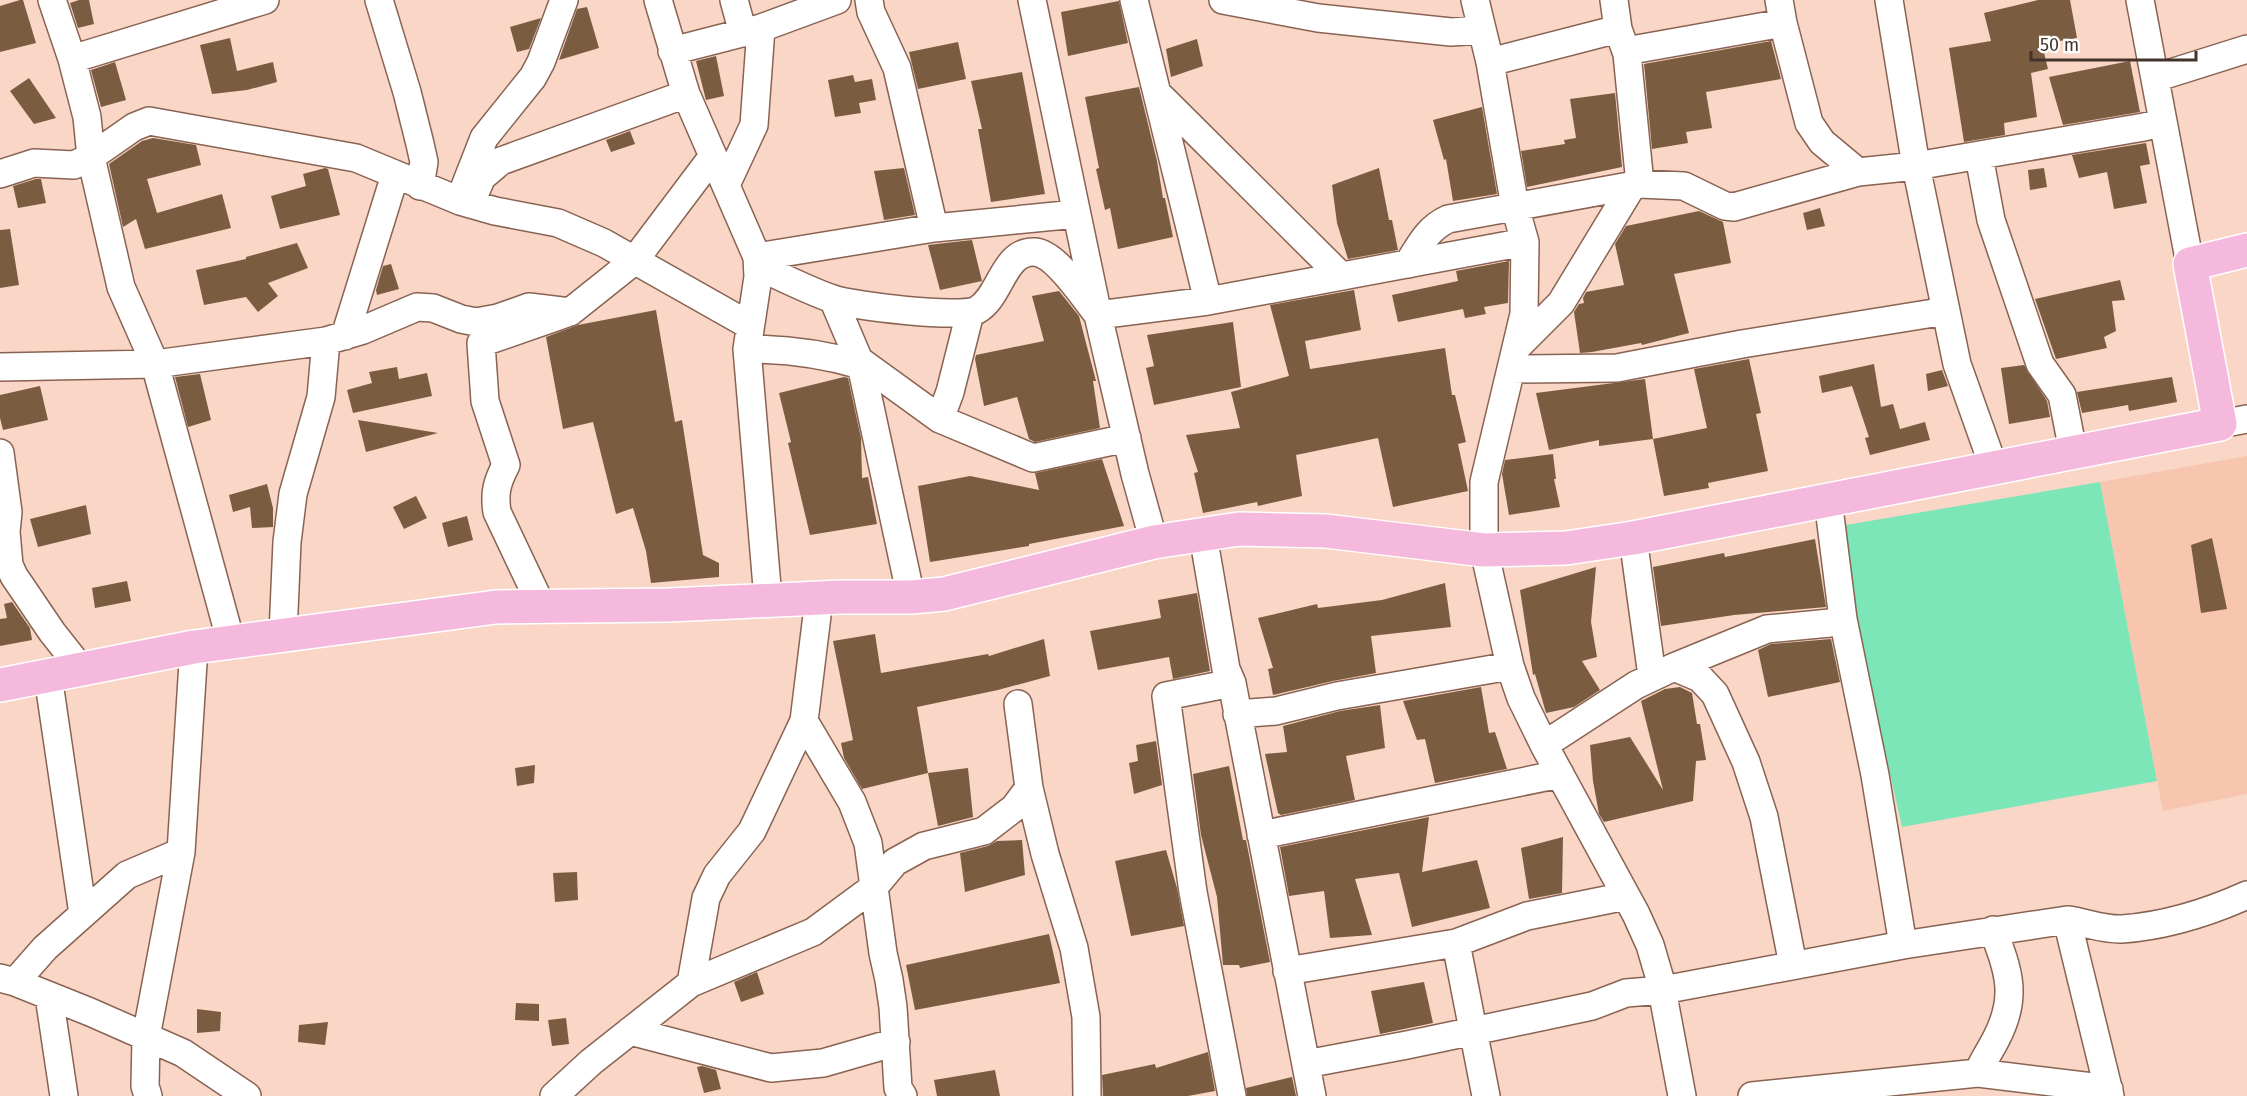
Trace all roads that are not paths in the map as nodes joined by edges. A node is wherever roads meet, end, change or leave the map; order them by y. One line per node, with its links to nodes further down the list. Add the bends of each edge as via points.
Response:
1 (52, 0): 22 (street)
2 (266, 0): 22 (street)
3 (379, 0): 37 (street, via 424,162)
4 (564, 0): 38 (street, via 537,70 484,138)
5 (658, 0): 21 (street)
6 (734, 0): 18 (street)
7 (837, 0): 18 (street)
8 (868, 0): 41 (street, via 897,68)
9 (1032, 0): 40 (street)
10 (1134, 0): 26 (street)
11 (1223, 0): 17 (street, via 1318,18 1451,32)
12 (1475, 0): 17 (street)
13 (1614, 0): 19 (street)
14 (1889, 0): 31 (street)
15 (2140, 0): 24 (street)
16 (1781, 11): 19 (street, via 1626,51); 32 (street, via 1809,123 1822,142)
17 (1481, 30): 23 (street)
18 (752, 31): 21 (street); 35 (street, via 754,125)
19 (1623, 42): 23 (street); 36 (street)
20 (2247, 49): 24 (street)
21 (672, 51): 25 (street)
22 (72, 59): 30 (street, via 87,117)
23 (1490, 62): 39 (street)
24 (2155, 78): 27 (street)
25 (686, 94): 28 (street); 38 (street, via 501,161 482,177)
26 (1159, 95): 48 (street); 50 (street)
27 (2163, 122): 29 (street); 47 (street)
28 (713, 156): 35 (street); 44 (street)
29 (1979, 156): 31 (street); 64 (street, via 1991,220 2040,364 2062,395)
30 (91, 157): 33 (street, via 74,165 34,163); 34 (street, via 134,127 150,121 356,158); 59 (street, via 121,287)
31 (1916, 166): 32 (street); 51 (street)
32 (1858, 172): 36 (street, via 1734,207 1684,186)
33 (0, 174)
34 (395, 175): 37 (street); 56 (street)
35 (726, 185): 45 (street)
36 (1636, 185): 39 (street); 57 (street, via 1561,303)
37 (420, 186): 38 (street)
38 (465, 202): 44 (street, via 558,223)
39 (1515, 207): 42 (street); 46 (street, via 1448,219 1436,225)
40 (1076, 214): 41 (street); 54 (street)
41 (934, 228): 45 (street)
42 (1525, 242): 46 (street); 57 (street, via 1524,315)
43 (2247, 250): 47 (main road)
44 (634, 261): 52 (street); 55 (street)
45 (758, 261): 49 (street); 55 (street)
46 (1408, 264): 48 (street)
47 (2190, 264): 62 (main road)
48 (1341, 276): 50 (street)
49 (834, 299): 53 (street, via 920,311); 58 (street)
50 (1208, 301): 54 (street)
51 (1946, 311): 57 (street, via 1617,368); 66 (street, via 1957,364)
52 (570, 312): 56 (street, via 529,307 476,322 425,306); 75 (street, via 481,344 485,401 506,465 494,495 497,512)
53 (970, 313): 54 (street, via 987,303 1014,259 1033,252 1057,264); 61 (street)
54 (1098, 315): 63 (street)
55 (748, 337): 58 (street, via 778,349); 73 (street)
56 (335, 339): 59 (street); 77 (street, via 293,494)
57 (1514, 358): 71 (street, via 1484,482)
58 (861, 363): 61 (street); 72 (street)
59 (155, 364): 60 (street); 78 (street)
60 (0, 367)
61 (940, 419): 63 (street, via 1033,458)
62 (2233, 422): 64 (main road)
63 (1127, 438): 70 (street)
64 (2073, 452): 66 (main road)
65 (0, 453): 81 (street, via 8,512 9,565)
66 (1994, 468): 67 (main road)
67 (1828, 500): 69 (main road); 76 (street)
68 (1203, 535): 70 (main road); 71 (main road, via 1239,530 1326,531); 84 (street, via 1226,669)
69 (1633, 538): 71 (main road, via 1566,548); 82 (street)
70 (1154, 542): 72 (main road, via 944,594)
71 (1484, 550): 80 (street)
72 (911, 597): 74 (main road)
73 (768, 599): 74 (main road); 75 (main road)
74 (819, 599): 88 (street)
75 (542, 607): 77 (main road, via 496,607)
76 (1843, 619): 82 (street, via 1767,629); 101 (street, via 1875,775)
77 (283, 634): 78 (main road)
78 (231, 642): 79 (main road)
79 (194, 647): 81 (main road); 93 (street)
80 (1510, 666): 87 (street, via 1337,696 1276,711); 89 (street)
81 (82, 670): 83 (main road)
82 (1663, 671): 89 (street); 102 (street, via 1700,678 1715,694 1746,762 1764,817)
83 (48, 676): 85 (main road); 97 (street)
84 (1232, 683): 87 (street); 122 (street, via 1166,696 1193,892)
85 (0, 685)
86 (1018, 704): 91 (street)
87 (1237, 714): 92 (street)
88 (804, 721): 94 (street, via 852,801 868,843); 105 (street, via 752,831 717,874 706,898)
89 (1544, 745): 90 (street)
90 (1560, 774): 92 (street); 96 (street)
91 (1029, 788): 94 (street, via 1014,808 984,831 924,846 896,862); 121 (street, via 1074,948 1086,1017)
92 (1261, 835): 103 (street)
93 (181, 852): 97 (street, via 127,875); 110 (street)
94 (874, 887): 105 (street, via 813,932); 111 (street)
95 (2247, 895): 98 (street, via 2217,908 2121,929)
96 (1626, 896): 100 (street, via 1527,916); 106 (street, via 1650,945)
97 (83, 914): 104 (street)
98 (2067, 920): 99 (street); 115 (street)
99 (1993, 930): 101 (street); 113 (street, via 2008,967 2010,993 2006,1018)
100 (1456, 943): 103 (street); 109 (street)
101 (1903, 945): 102 (street)
102 (1793, 964): 106 (street)
103 (1287, 971): 112 (street)
104 (7, 980): 107 (street)
105 (691, 983): 108 (street)
106 (1663, 990): 109 (street, via 1626,993 1592,1006); 125 (street)
107 (49, 996): 110 (street); 117 (street)
108 (630, 1031): 111 (street, via 771,1068 823,1063); 120 (street)
109 (1475, 1031): 112 (street); 124 (street)
110 (146, 1037): 118 (street); 119 (street, via 183,1053)
111 (896, 1042): 116 (street)
112 (1306, 1064): 123 (street)
113 (1978, 1073): 114 (street); 115 (street)
114 (1879, 1090): 126 (street)
115 (2109, 1092)
116 (899, 1093)
117 (64, 1096)
118 (148, 1096)
119 (247, 1096)
120 (554, 1096)
121 (1087, 1096)
122 (1232, 1096)
123 (1312, 1096)
124 (1486, 1096)
125 (1682, 1096)
126 (1752, 1096)

